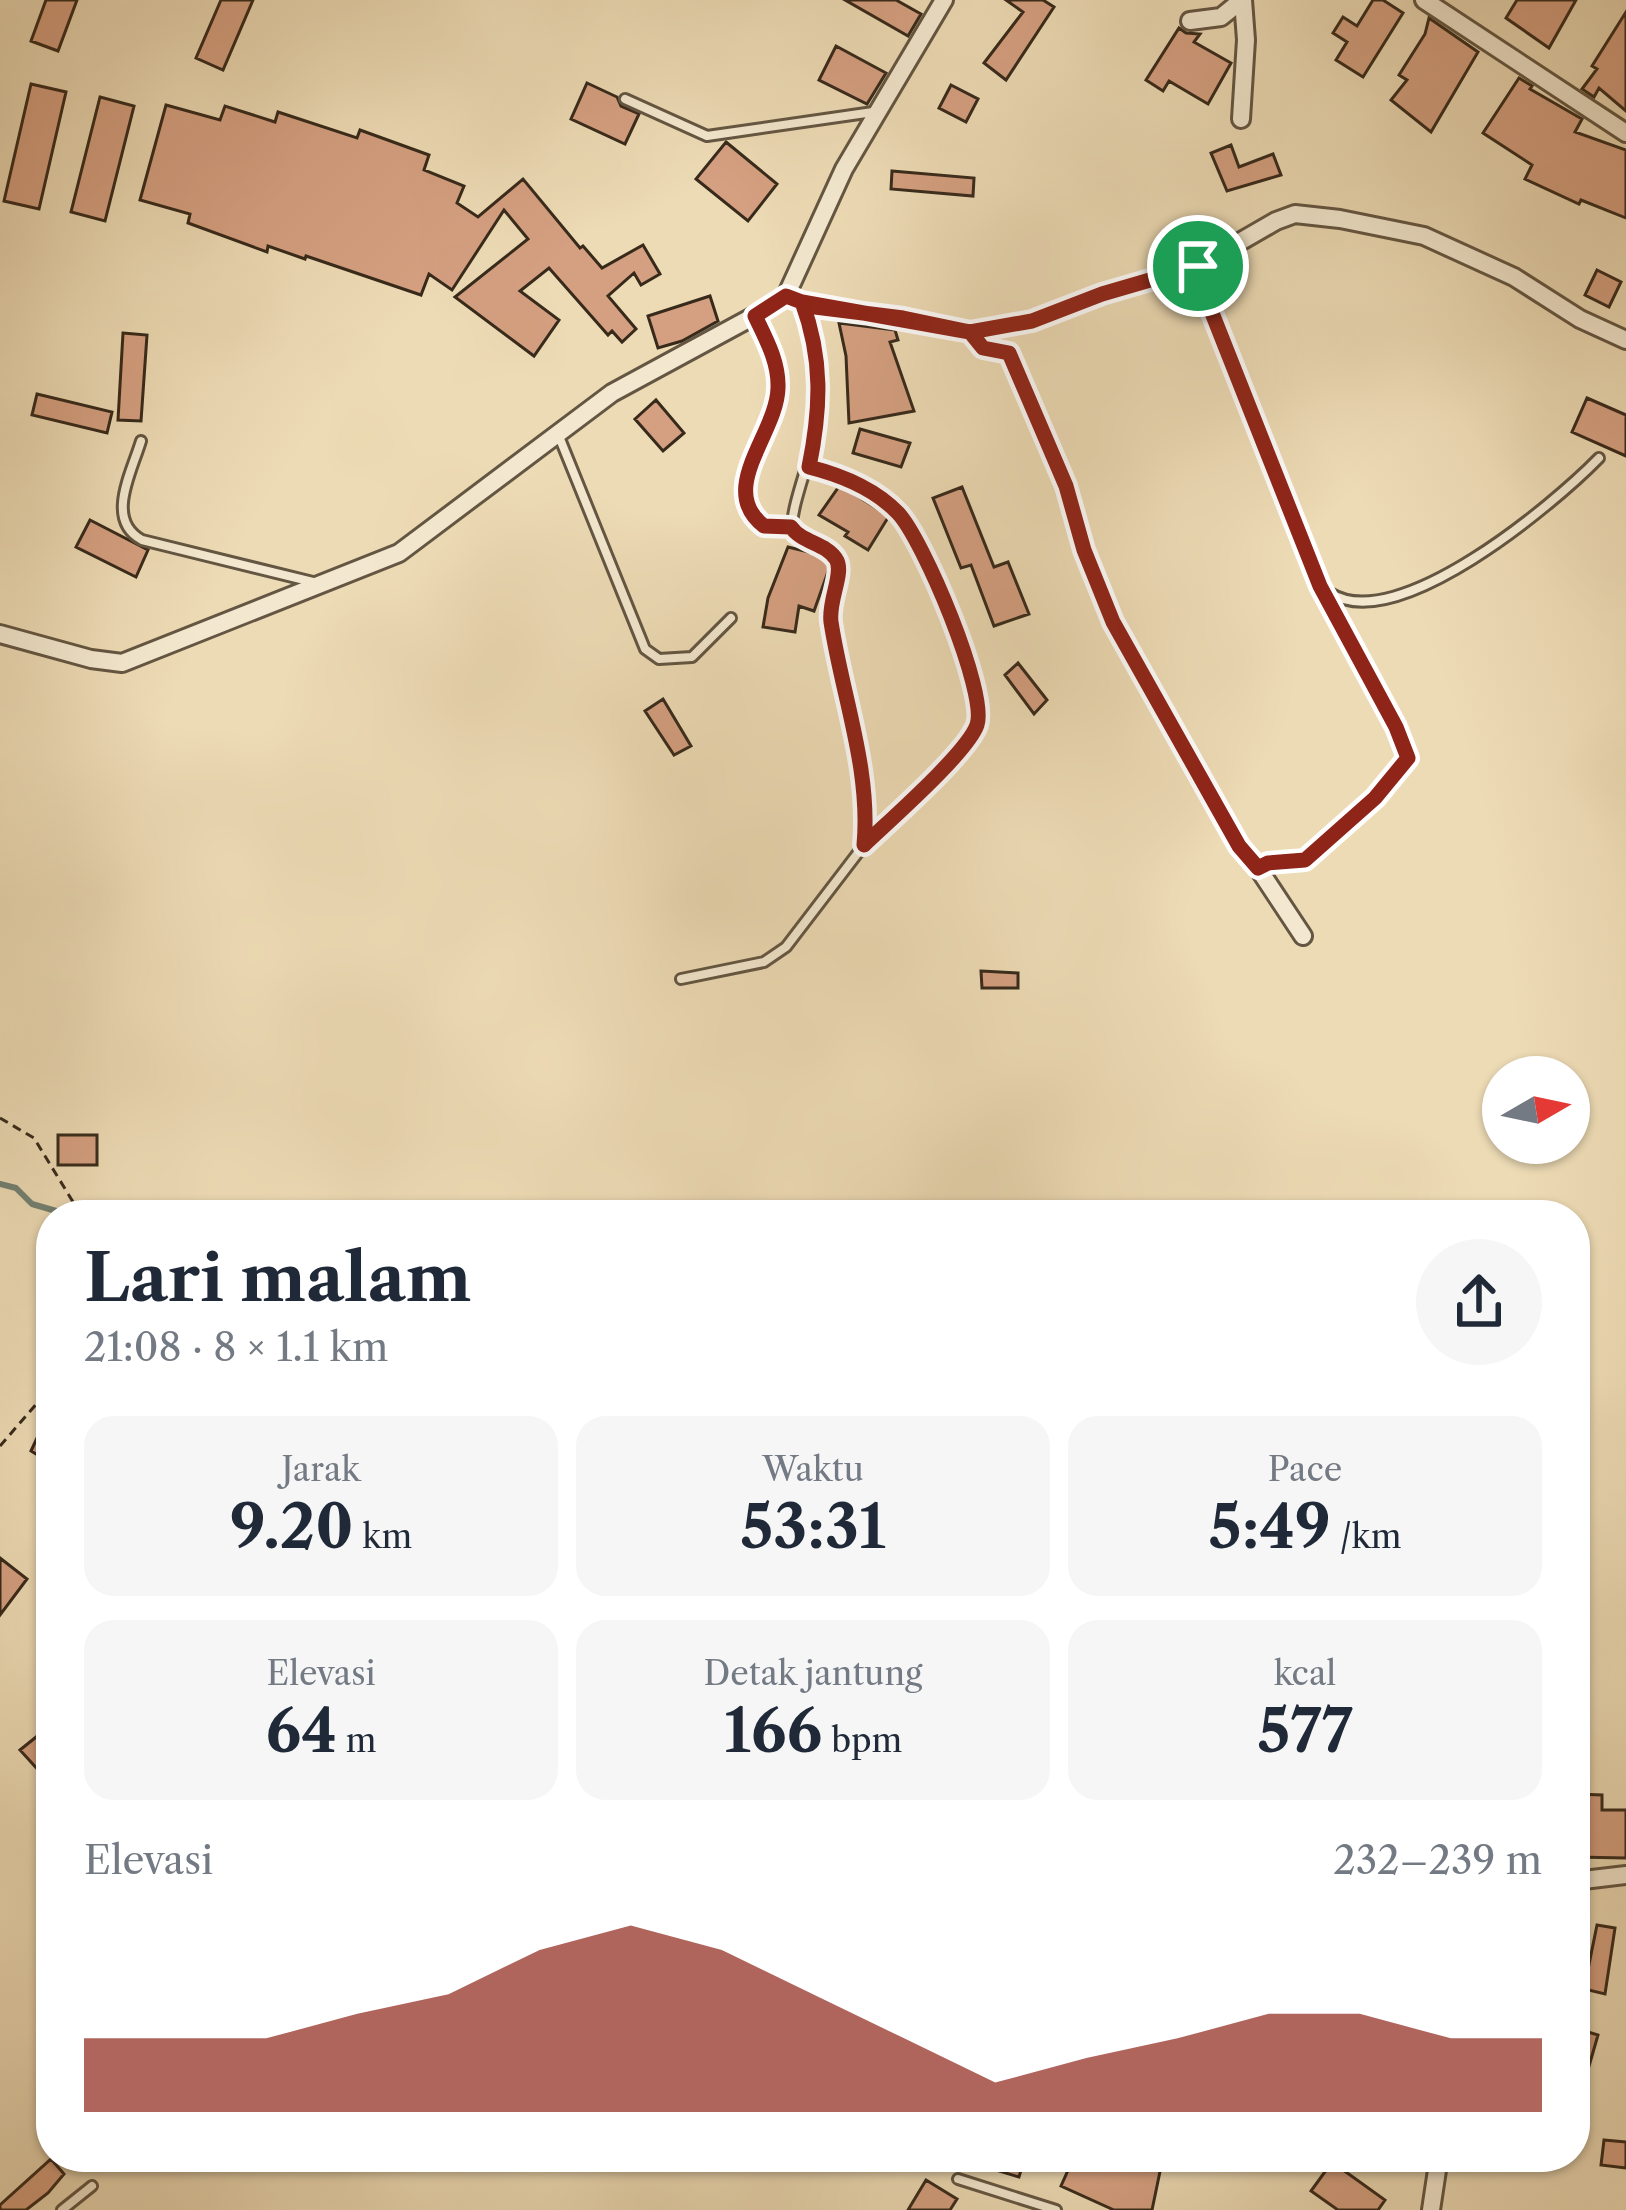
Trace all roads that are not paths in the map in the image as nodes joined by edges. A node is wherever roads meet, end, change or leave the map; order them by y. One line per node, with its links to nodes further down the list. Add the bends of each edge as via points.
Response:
1 (944, 0): 6 (street)
2 (1242, 0): 4 (street, via 1221,17); 7 (street)
3 (1424, 0): 8 (street)
4 (1190, 21)
5 (625, 99): 6 (lane, via 707,136)
6 (875, 112): 10 (street, via 818,221)
7 (1241, 119)
8 (1626, 133)
9 (1198, 266): 12 (street, via 1032,321); 13 (street, via 1286,216 1340,219 1424,236); 20 (street)
10 (794, 299): 11 (street); 12 (street); 17 (lane, via 819,367)
11 (755, 316): 14 (street, via 612,393); 18 (lane, via 778,386 743,495 764,526)
12 (970, 332): 24 (street, via 983,348 1009,353 1113,622)
13 (1626, 340)
14 (558, 432): 19 (street, via 414,543); 21 (lane, via 645,649 659,659 692,657)
15 (141, 441): 19 (lane, via 122,508 130,533)
16 (1599, 458): 20 (lane, via 1546,507 1431,581 1370,602 1343,601)
17 (809, 467): 18 (lane); 23 (lane, via 868,490 912,531 980,708 971,737)
18 (791, 527): 23 (lane, via 839,563 829,608 863,788)
19 (324, 585): 22 (street, via 122,663)
20 (1320, 586): 24 (street, via 1408,758 1305,860)
21 (731, 619)
22 (0, 634)
23 (864, 845): 26 (lane, via 773,958)
24 (1258, 868): 25 (street)
25 (1303, 936)
26 (681, 979)
27 (1626, 1875): 28 (street)
28 (1590, 1879)
29 (1436, 2172): 34 (street)
30 (958, 2179): 33 (lane)
31 (92, 2186): 32 (lane)
32 (62, 2210)
33 (1056, 2210)
34 (1431, 2210)

